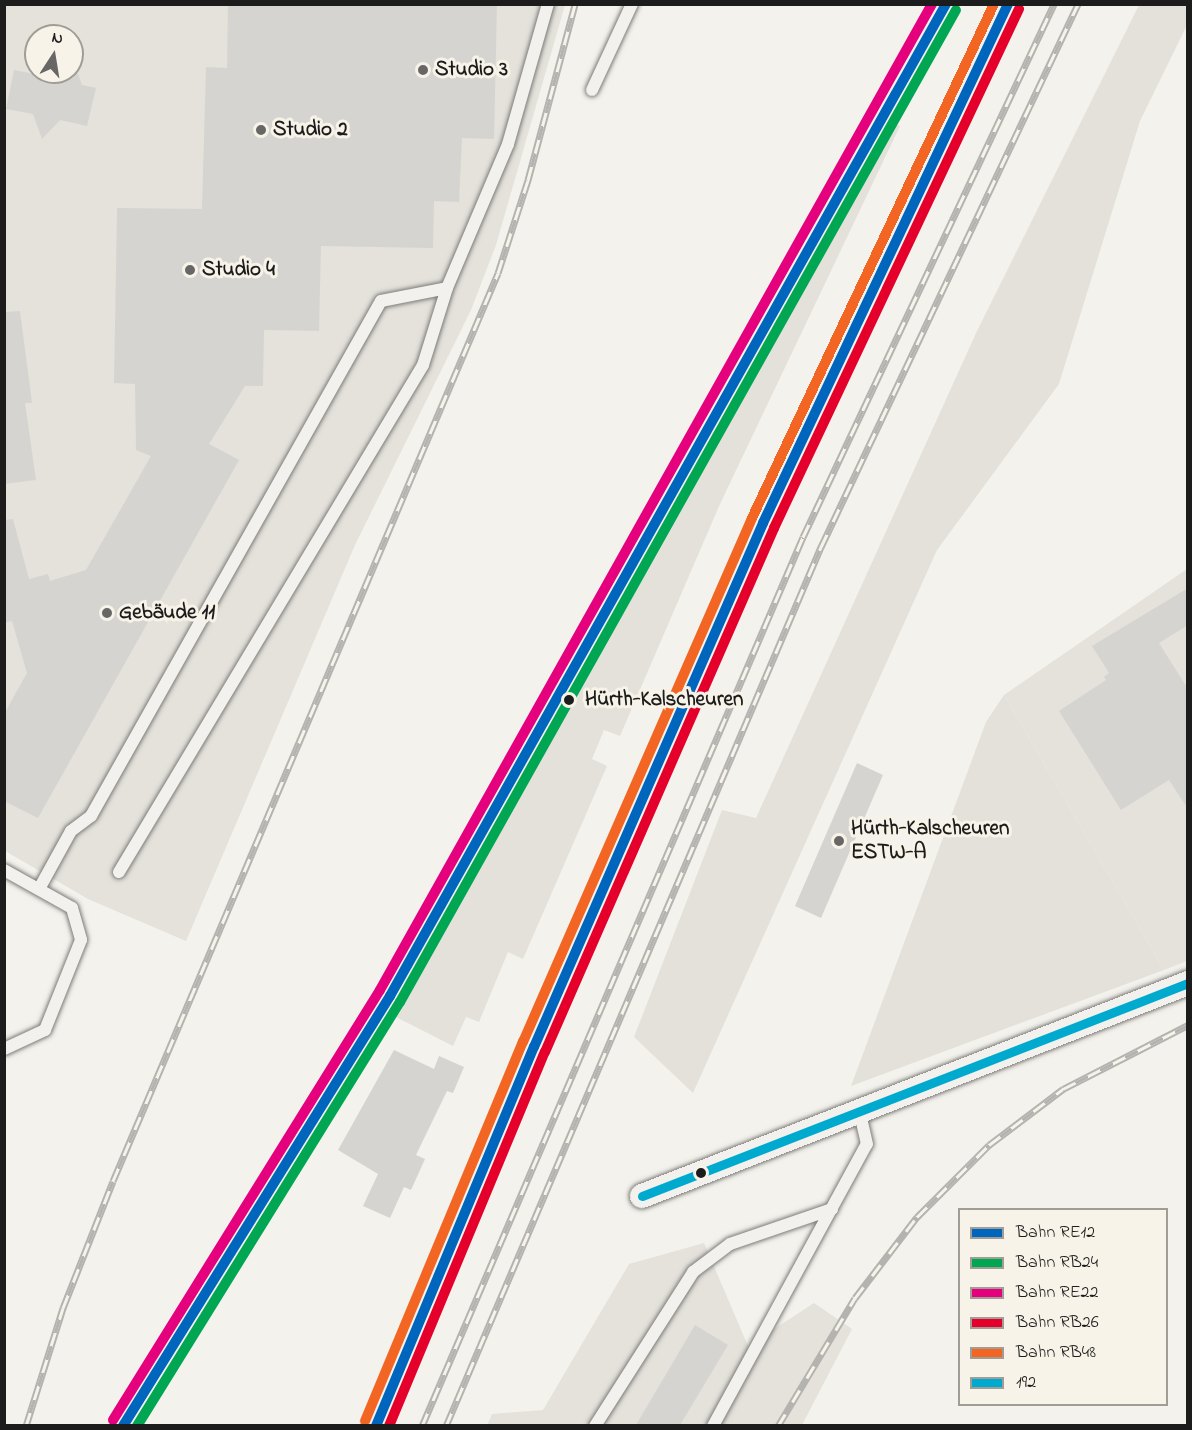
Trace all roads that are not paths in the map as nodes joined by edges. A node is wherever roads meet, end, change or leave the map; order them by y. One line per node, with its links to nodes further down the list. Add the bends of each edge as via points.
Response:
1 (548, 4): 4 (lane, via 508,144)
2 (632, 4): 3 (lane)
3 (592, 90)
4 (447, 288): 6 (lane, via 423,365); 7 (lane, via 381,301 91,816 71,831)
5 (4, 870): 7 (lane)
6 (119, 872)
7 (39, 889): 9 (lane, via 72,908 81,940 45,1030)
8 (1188, 982): 10 (street)
9 (4, 1049)
10 (860, 1113): 11 (street); 12 (lane, via 867,1144)
11 (642, 1196)
12 (832, 1209): 13 (lane, via 730,1244 693,1272); 14 (lane)
13 (595, 1425)
14 (713, 1425)

